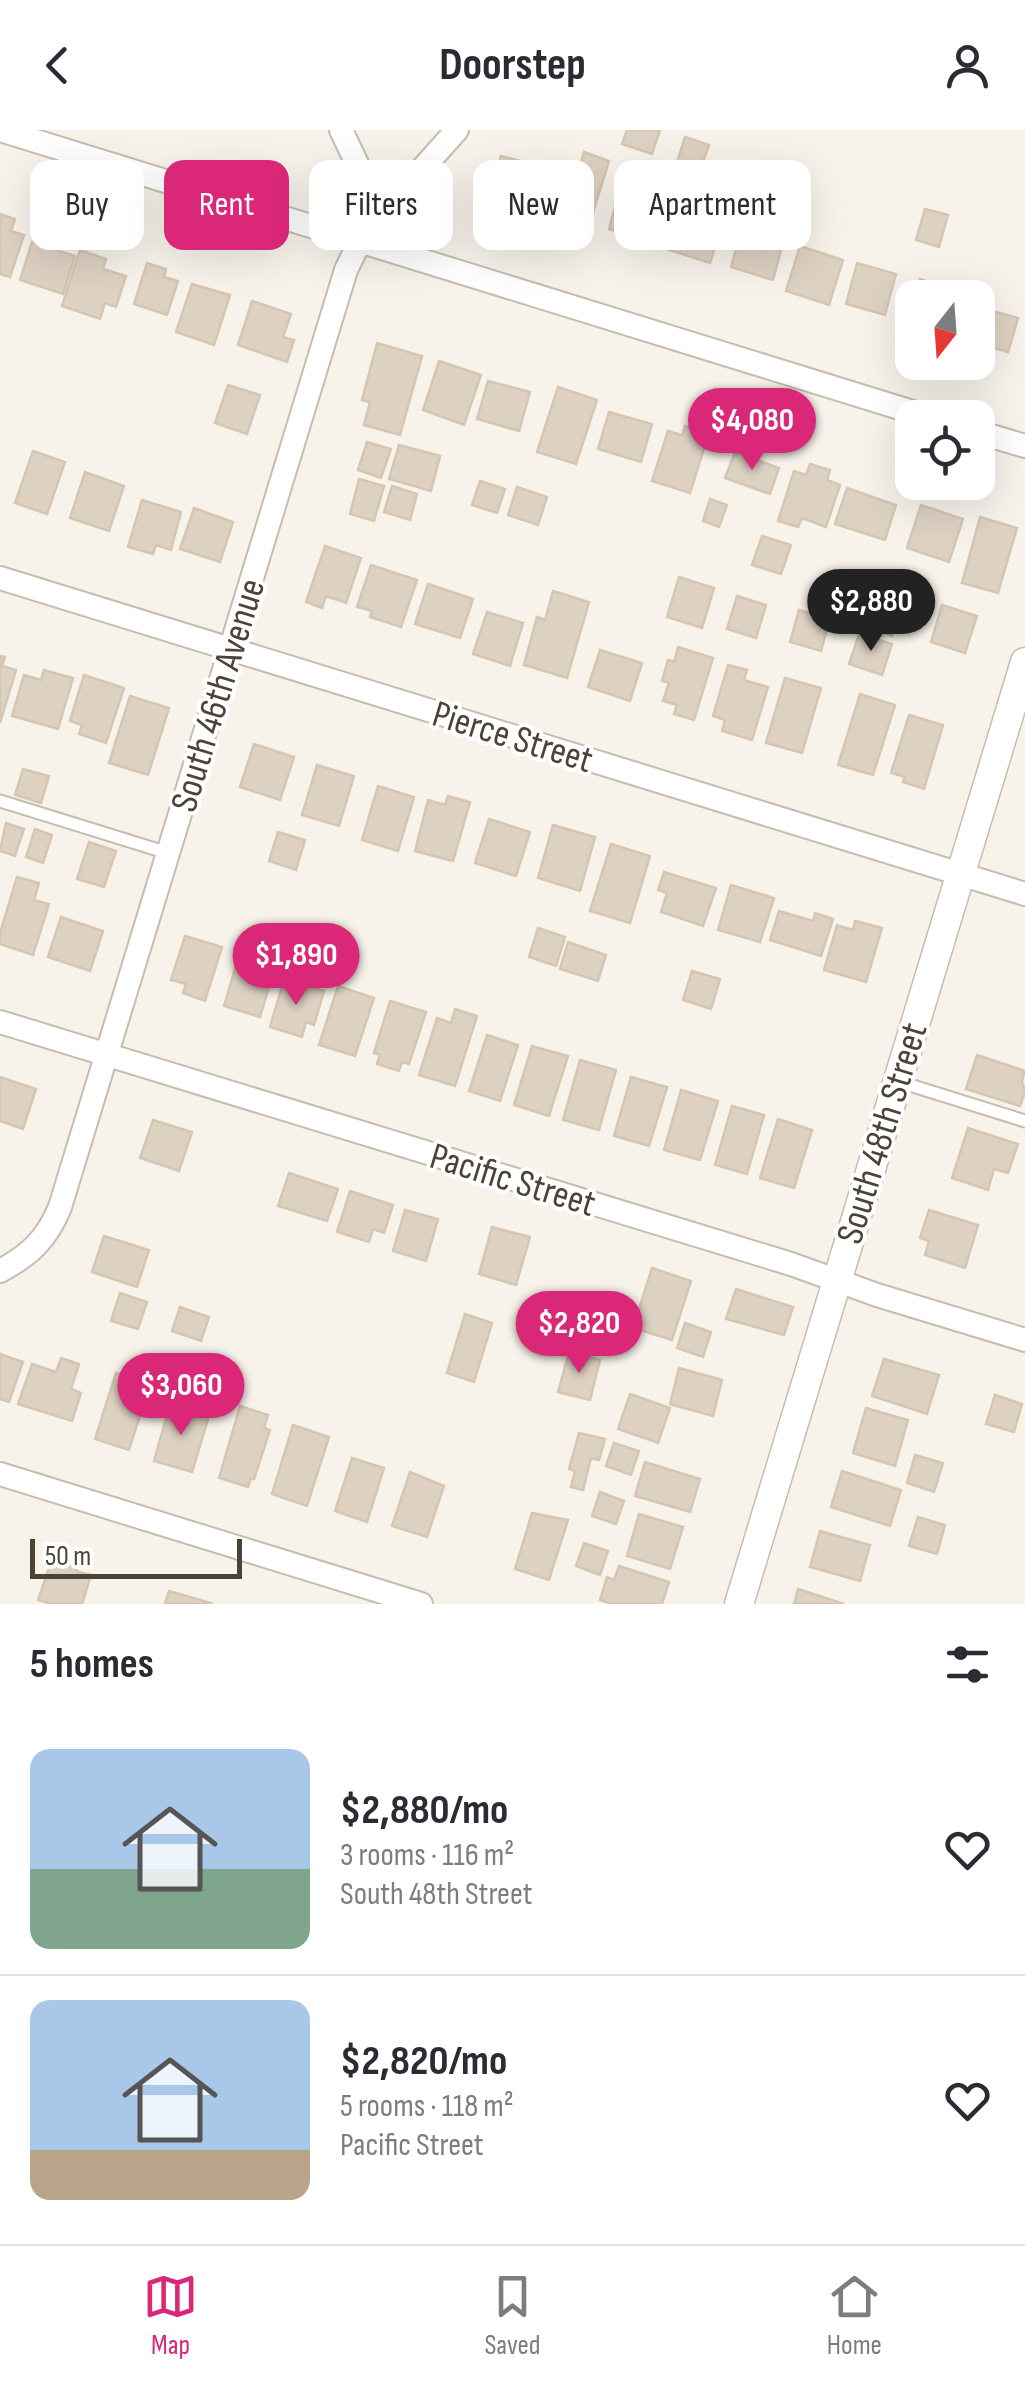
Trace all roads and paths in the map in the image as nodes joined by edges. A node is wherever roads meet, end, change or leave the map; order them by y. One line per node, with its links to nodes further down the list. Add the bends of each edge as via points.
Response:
1 (0, 130): 6 (street)
2 (341, 130): 4 (street)
3 (456, 130): 5 (street, South 46th Avenue)
4 (355, 160)
5 (429, 160)
6 (309, 225)
7 (356, 250): 13 (street, South 46th Avenue)
8 (390, 250): 9 (street)
9 (895, 407)
10 (995, 437): 11 (street)
11 (1025, 446)
12 (0, 578): 13 (street, Pierce Street)
13 (230, 649): 16 (street, South 46th Avenue); 17 (street, Pierce Street)
14 (1025, 662): 17 (street, South 48th Street)
15 (0, 801): 16 (lane)
16 (169, 853): 20 (street, South 46th Avenue)
17 (960, 874): 18 (street, Pierce Street); 21 (street, South 48th Street)
18 (1025, 894)
19 (0, 1022): 20 (street, Pacific Street)
20 (106, 1054): 23 (street, South 46th Avenue, via 52,1227 38,1247); 24 (street, Pacific Street)
21 (896, 1081): 22 (lane); 24 (street, South 48th Street)
22 (1025, 1121)
23 (0, 1271)
24 (836, 1280): 25 (street, Pacific Street); 28 (street, South 48th Street)
25 (1025, 1340)
26 (0, 1474): 27 (street)
27 (421, 1604)
28 (739, 1604)

